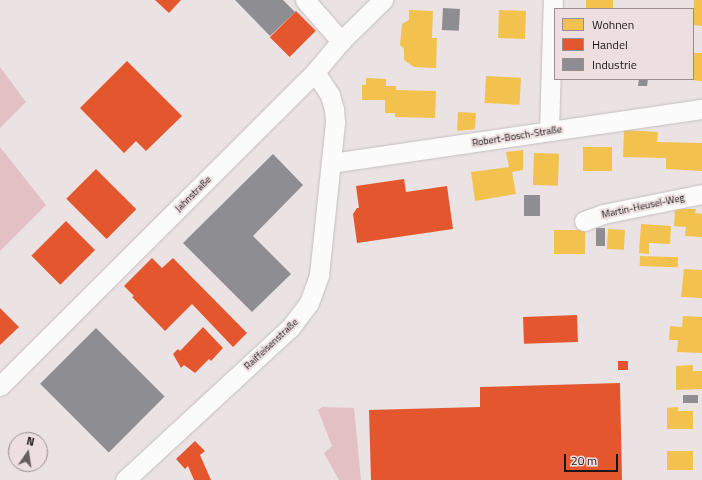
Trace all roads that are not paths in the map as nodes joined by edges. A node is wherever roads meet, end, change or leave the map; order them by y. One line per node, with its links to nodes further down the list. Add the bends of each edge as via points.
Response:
1 (305, 0): 4 (street)
2 (383, 0): 4 (street, Jahnstraße)
3 (553, 0): 7 (street)
4 (341, 41): 5 (street, Jahnstraße)
5 (315, 72): 8 (street, Raiffeisenstraße, via 330,95 334,109 335,133); 11 (street, Jahnstraße)
6 (702, 109): 7 (street, Robert-Bosch-Straße)
7 (549, 131): 8 (street, Robert-Bosch-Straße, via 359,161)
8 (331, 163): 12 (street, Raiffeisenstraße, via 318,275 312,297 301,316)
9 (702, 194): 10 (street, Martin-Heusel-Weg, via 603,214)
10 (584, 221)
11 (0, 386)
12 (125, 480)

